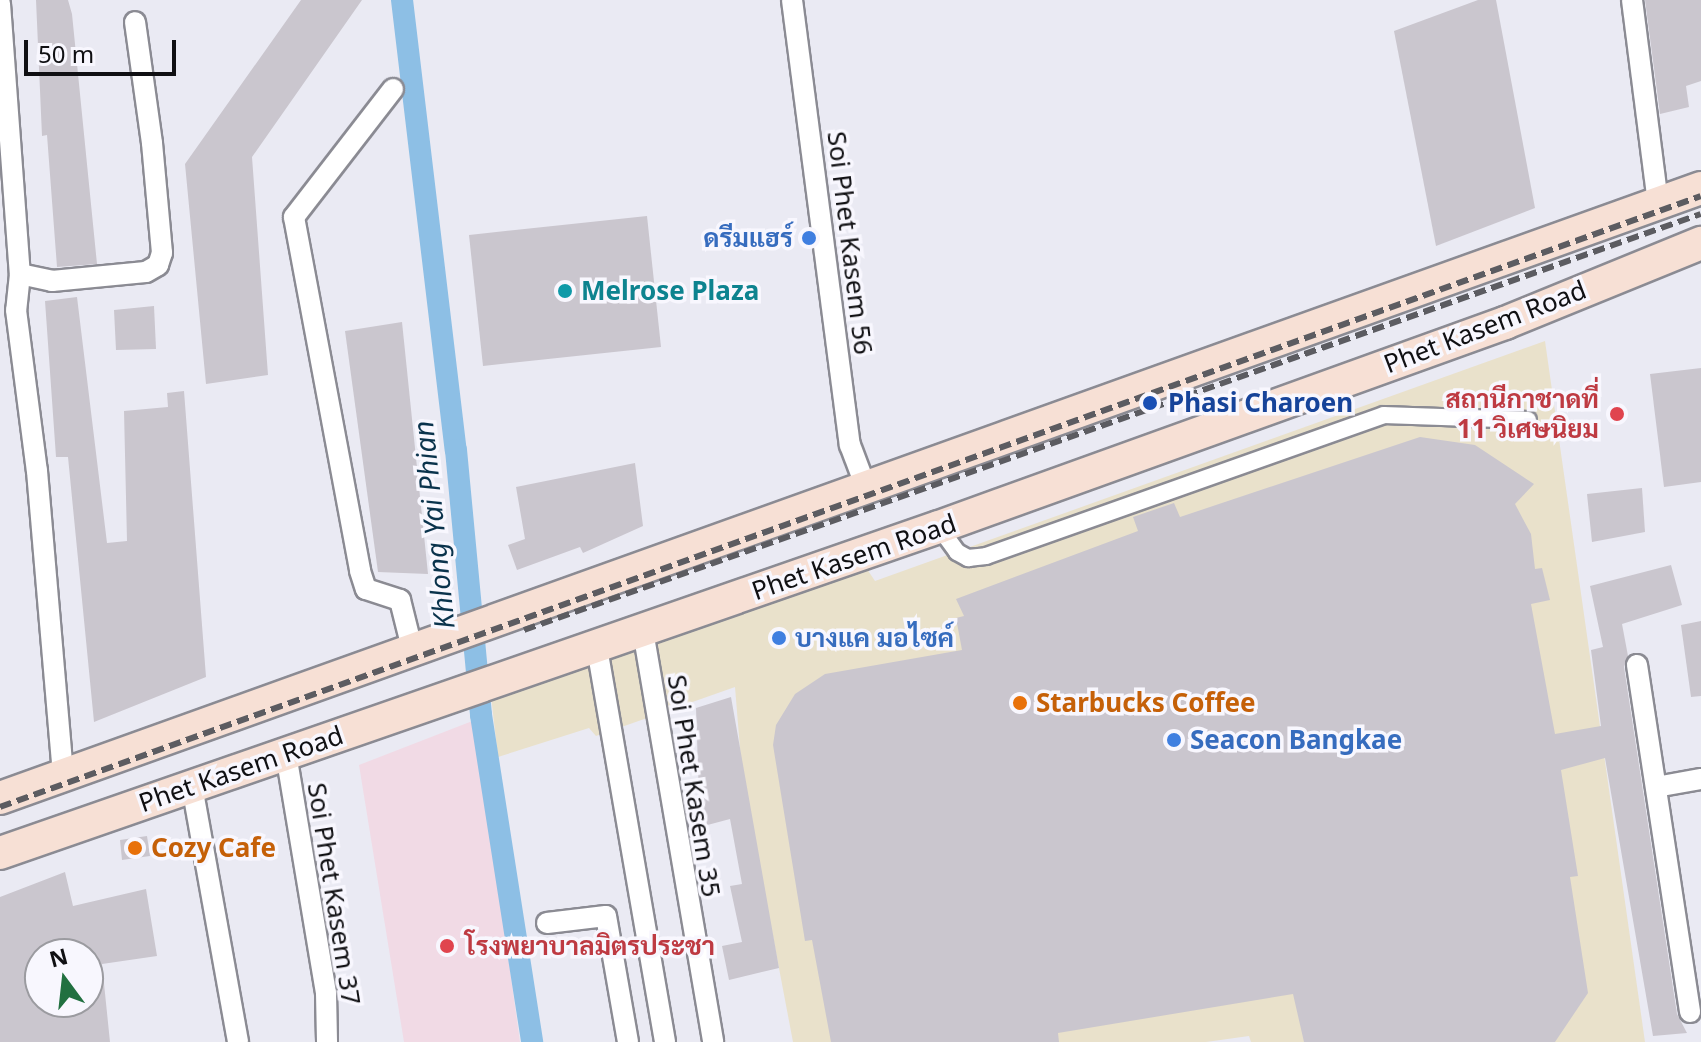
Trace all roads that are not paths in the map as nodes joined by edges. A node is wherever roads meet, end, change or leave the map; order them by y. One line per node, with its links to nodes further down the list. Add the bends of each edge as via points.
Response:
1 (792, 0): 11 (street, Soi Phet Kasem 56, via 850,445)
2 (1632, 0): 7 (street)
3 (0, 4): 9 (street)
4 (135, 22): 9 (street, via 152,143 162,253 158,265 146,272 52,281)
5 (393, 89): 15 (street, via 294,217 360,571 366,589 400,600)
6 (1701, 188): 7 (main road, Phet Kasem Road)
7 (1658, 204): 11 (main road, Phet Kasem Road)
8 (1701, 243): 12 (main road, Phet Kasem Road, via 1505,323)
9 (20, 274): 18 (street, via 16,310 37,471)
10 (1528, 420): 12 (street, via 1384,415 986,556 968,558 957,552)
11 (867, 490): 15 (main road, Phet Kasem Road)
12 (939, 527): 13 (main road, Phet Kasem Road)
13 (643, 631): 14 (main road, Phet Kasem Road); 32 (street, Soi Phet Kasem 35)
14 (597, 648): 17 (main road, Phet Kasem Road); 25 (street)
15 (413, 652): 18 (main road, Phet Kasem Road)
16 (1637, 665): 21 (street)
17 (286, 754): 20 (main road, Phet Kasem Road); 29 (street, Soi Phet Kasem 37, via 326,993)
18 (63, 775): 22 (main road, Phet Kasem Road)
19 (1701, 779): 21 (street)
20 (192, 786): 23 (main road, Phet Kasem Road); 28 (street)
21 (1656, 787): 27 (street)
22 (0, 798)
23 (0, 853)
24 (547, 923): 26 (street, via 606,916)
25 (645, 928): 26 (street); 31 (street)
26 (609, 935): 30 (street)
27 (1690, 1012)
28 (238, 1042)
29 (327, 1042)
30 (628, 1042)
31 (665, 1042)
32 (713, 1042)

